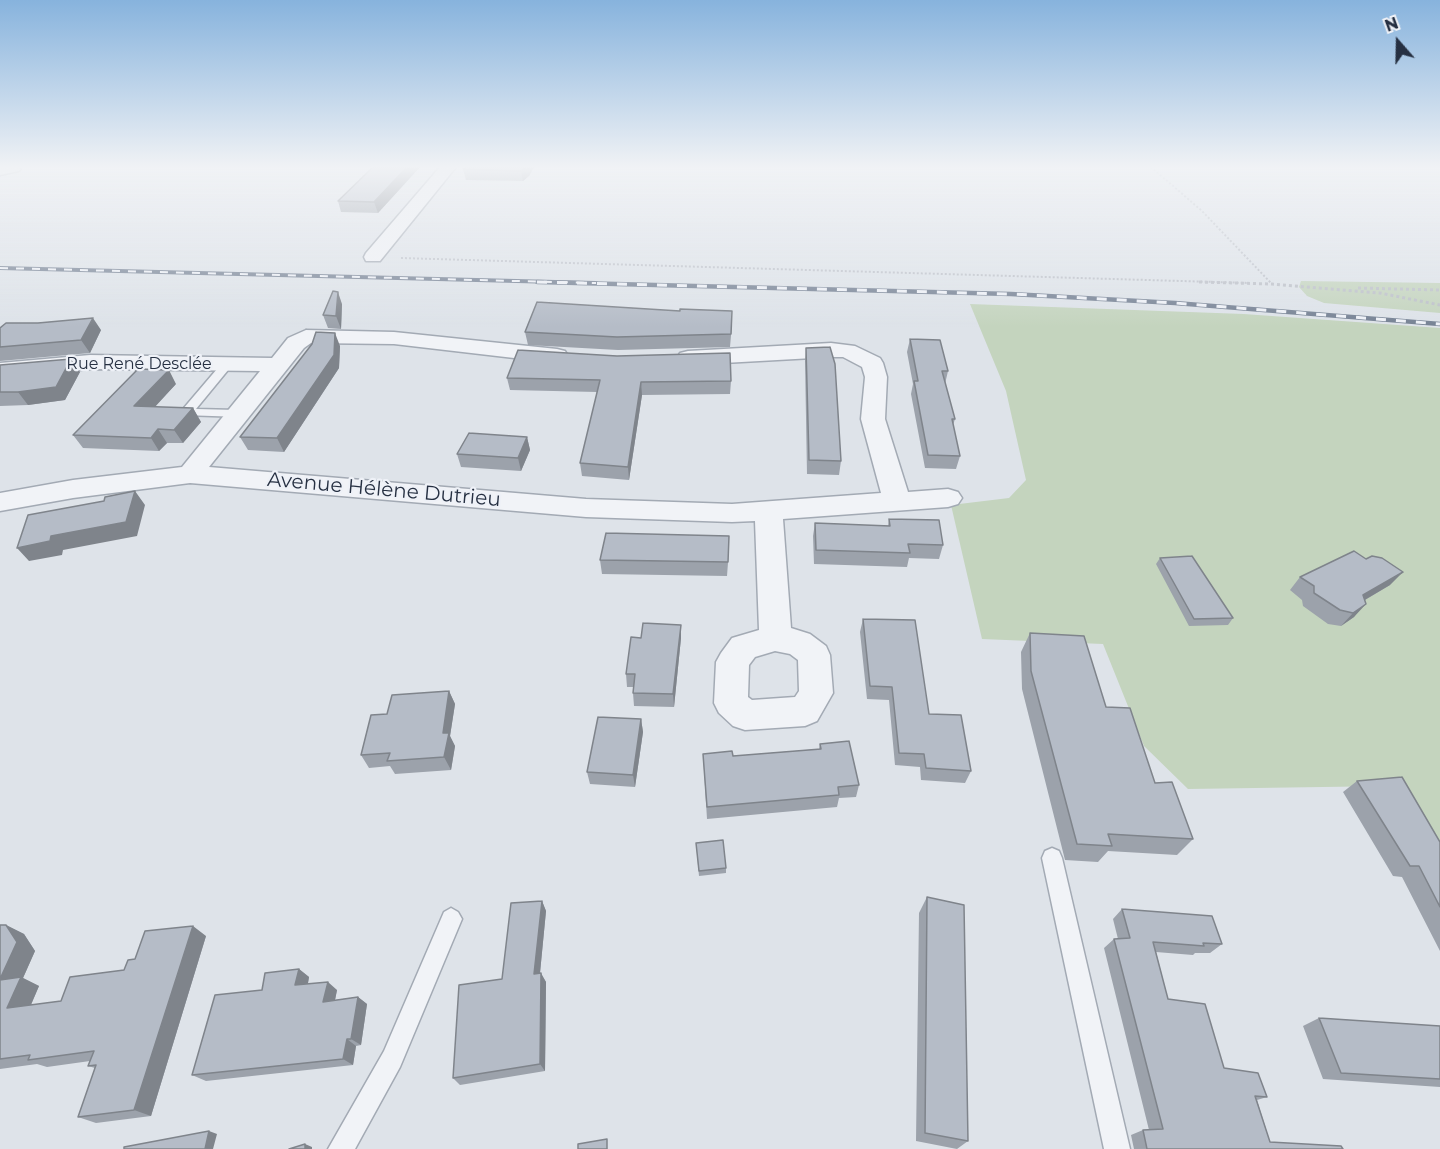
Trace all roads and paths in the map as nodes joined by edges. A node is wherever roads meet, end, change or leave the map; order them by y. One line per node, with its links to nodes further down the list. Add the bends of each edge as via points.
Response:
1 (403, 221): 3 (street)
2 (1211, 221): 4 (path)
3 (373, 257): 4 (path)
4 (1272, 284): 5 (path)
5 (1334, 287): 6 (path); 7 (path)
6 (1440, 290)
7 (1440, 305)
8 (583, 357): 11 (street, via 394,338 321,335 306,336)
9 (661, 359): 16 (street, via 831,350 861,356 872,363 876,377 873,419)
10 (227, 364): 11 (street, Rue René Desclée); 12 (street, Rue René Desclée, via 90,362); 13 (lane, via 187,411)
11 (278, 365): 13 (street)
12 (0, 370)
13 (237, 414): 14 (street)
14 (190, 474): 17 (street, Avenue Hélène Dutrieu); 18 (street, Avenue Hélène Dutrieu, via 586,508 732,513)
15 (948, 498): 16 (street, Avenue Hélène Dutrieu)
16 (897, 501): 18 (street, Avenue Hélène Dutrieu)
17 (0, 502)
18 (769, 510): 19 (street)
19 (775, 638)
20 (1052, 858): 23 (lane)
21 (451, 919): 22 (lane, via 392,1059)
22 (341, 1149)
23 (1117, 1149)

